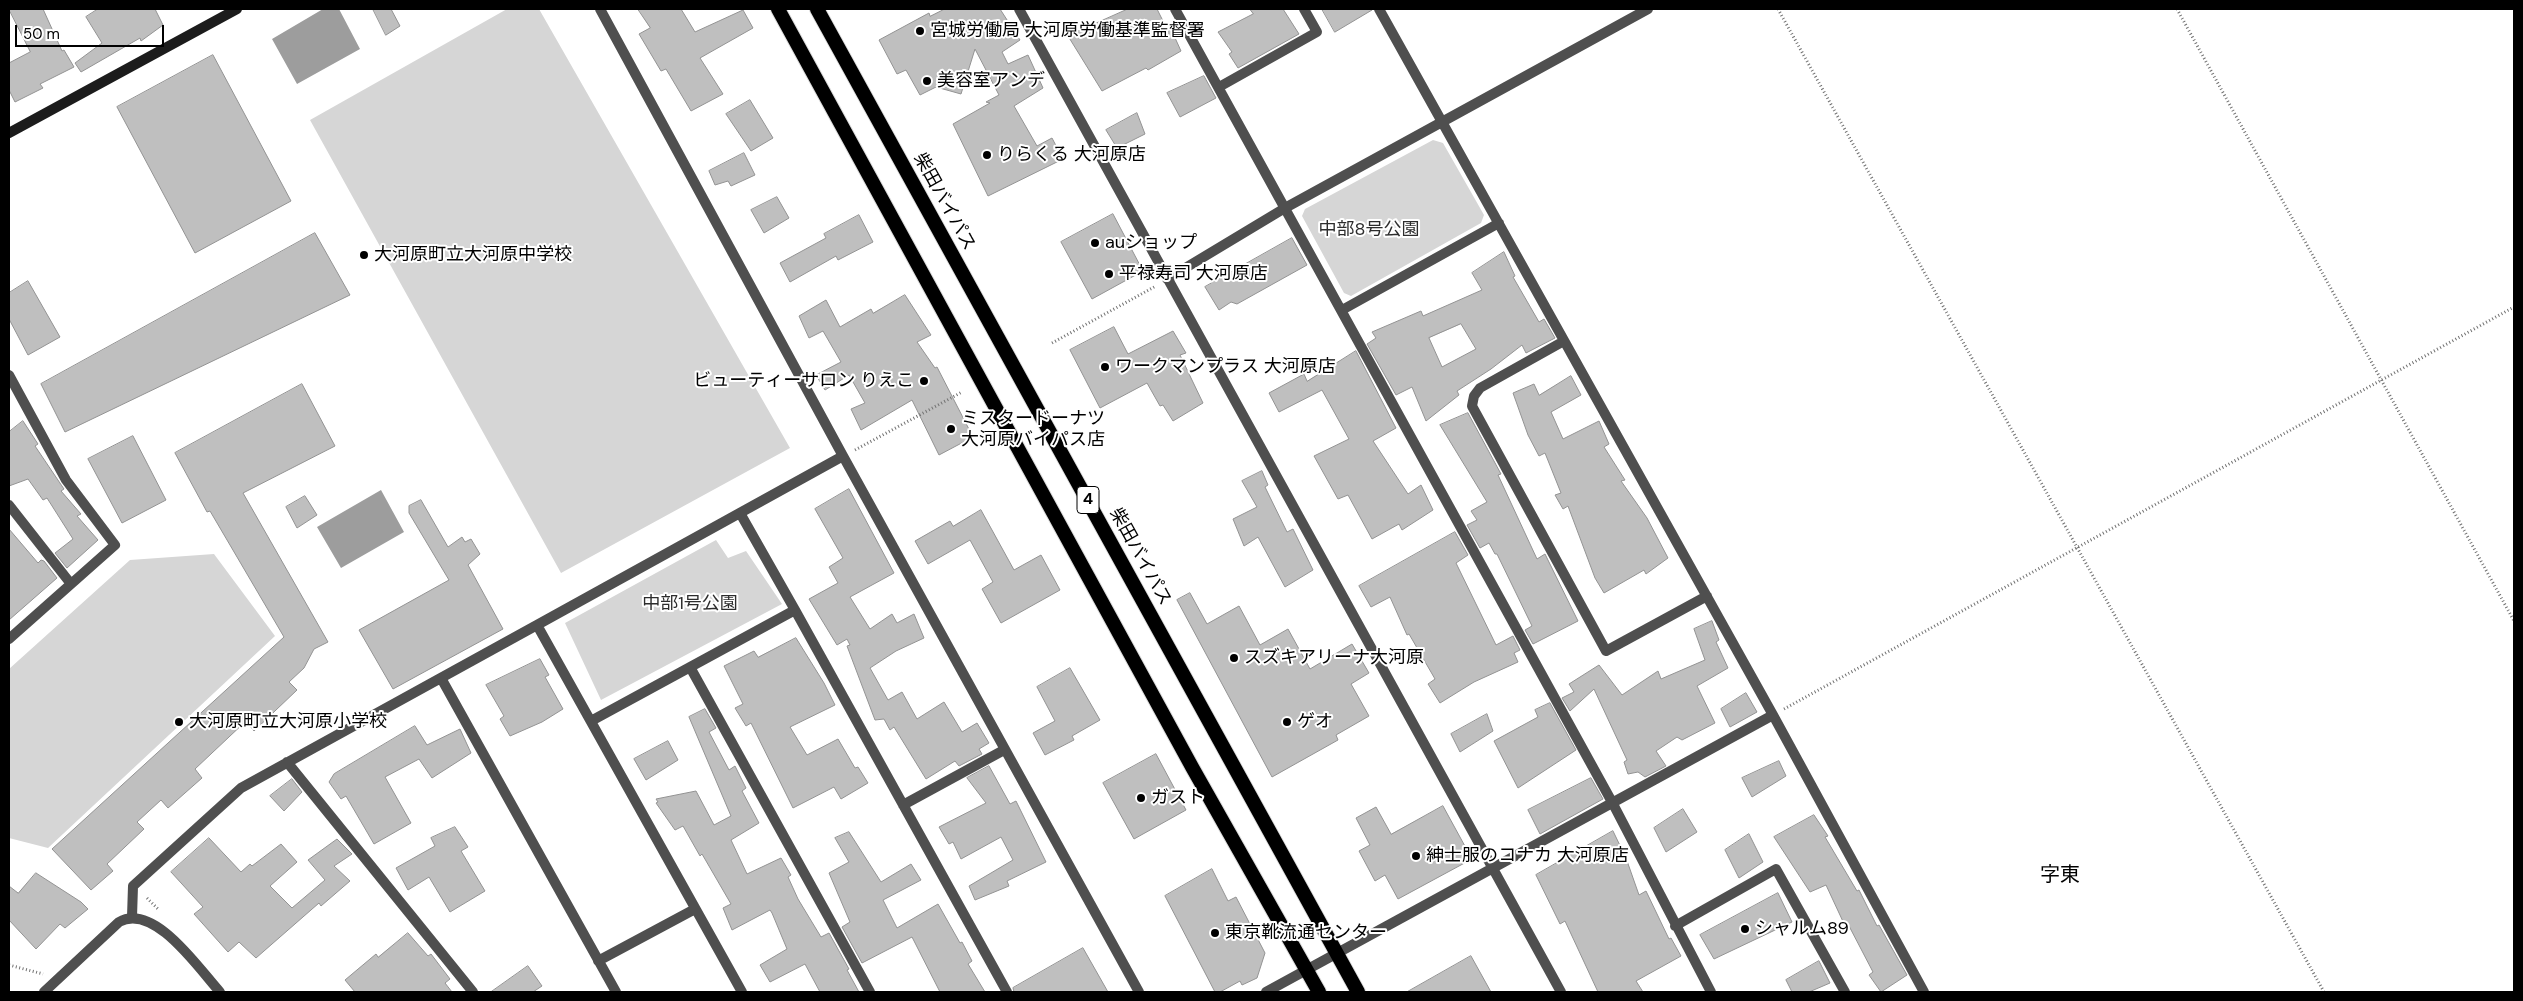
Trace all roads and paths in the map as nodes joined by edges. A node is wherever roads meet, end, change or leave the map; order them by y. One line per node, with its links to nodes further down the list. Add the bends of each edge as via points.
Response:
1 (237, 9): 12 (main road)
2 (600, 9): 26 (street)
3 (778, 9): 50 (highway, 4)
4 (816, 9): 48 (highway, 柴田バイパス / 4)
5 (1019, 9): 18 (street)
6 (1175, 9): 13 (street)
7 (1304, 9): 13 (street, via 1317,32)
8 (1380, 9): 14 (street)
9 (1648, 9): 14 (street)
10 (1778, 9): 29 (path)
11 (2177, 9): 24 (path)
12 (222, 12): 15 (main road)
13 (1219, 87): 16 (street)
14 (1443, 122): 16 (street); 17 (street)
15 (9, 134)
16 (1285, 208): 18 (street); 20 (street)
17 (1499, 223): 20 (street); 21 (street)
18 (1167, 279): 22 (path); 44 (street)
19 (2514, 308): 24 (path)
20 (1342, 310): 42 (street)
21 (1564, 340): 31 (street); 31 (street, via 1480,388 1472,406 1606,651)
22 (1052, 343)
23 (9, 375): 30 (street, via 66,480 115,545)
24 (2382, 380): 29 (path); 33 (path)
25 (962, 392): 26 (path)
26 (842, 456): 28 (street); 40 (street)
27 (9, 505): 30 (street)
28 (740, 513): 32 (street); 34 (street)
29 (2077, 548): 38 (path); 66 (path)
30 (71, 584): 35 (street)
31 (1707, 596): 38 (street)
32 (795, 610): 36 (street); 43 (street)
33 (2514, 621)
34 (537, 625): 37 (street); 39 (street)
35 (9, 640)
36 (690, 667): 39 (street); 56 (street)
37 (441, 678): 41 (street); 49 (street)
38 (1773, 715): 42 (street); 65 (street)
39 (591, 721): 45 (street)
40 (1004, 750): 43 (street); 58 (street)
41 (287, 762): 46 (street, via 241,788 133,886); 53 (street)
42 (1612, 802): 44 (street); 47 (street)
43 (903, 805): 57 (street)
44 (1492, 868): 48 (street); 62 (street)
45 (696, 909): 49 (street); 55 (street)
46 (132, 917): 51 (street, via 118,922); 52 (street, via 165,931)
47 (1675, 926): 63 (street); 64 (street, via 1776,869)
48 (1335, 953): 50 (street); 61 (highway, 柴田バイパス / 4)
49 (598, 962): 54 (street)
50 (1305, 969): 59 (street); 60 (highway, 4)
51 (44, 992)
52 (220, 992)
53 (474, 992)
54 (616, 992)
55 (742, 992)
56 (870, 992)
57 (1007, 992)
58 (1139, 992)
59 (1266, 992)
60 (1319, 992)
61 (1358, 992)
62 (1561, 992)
63 (1712, 992)
64 (1845, 992)
65 (1924, 992)
66 (2324, 992)

